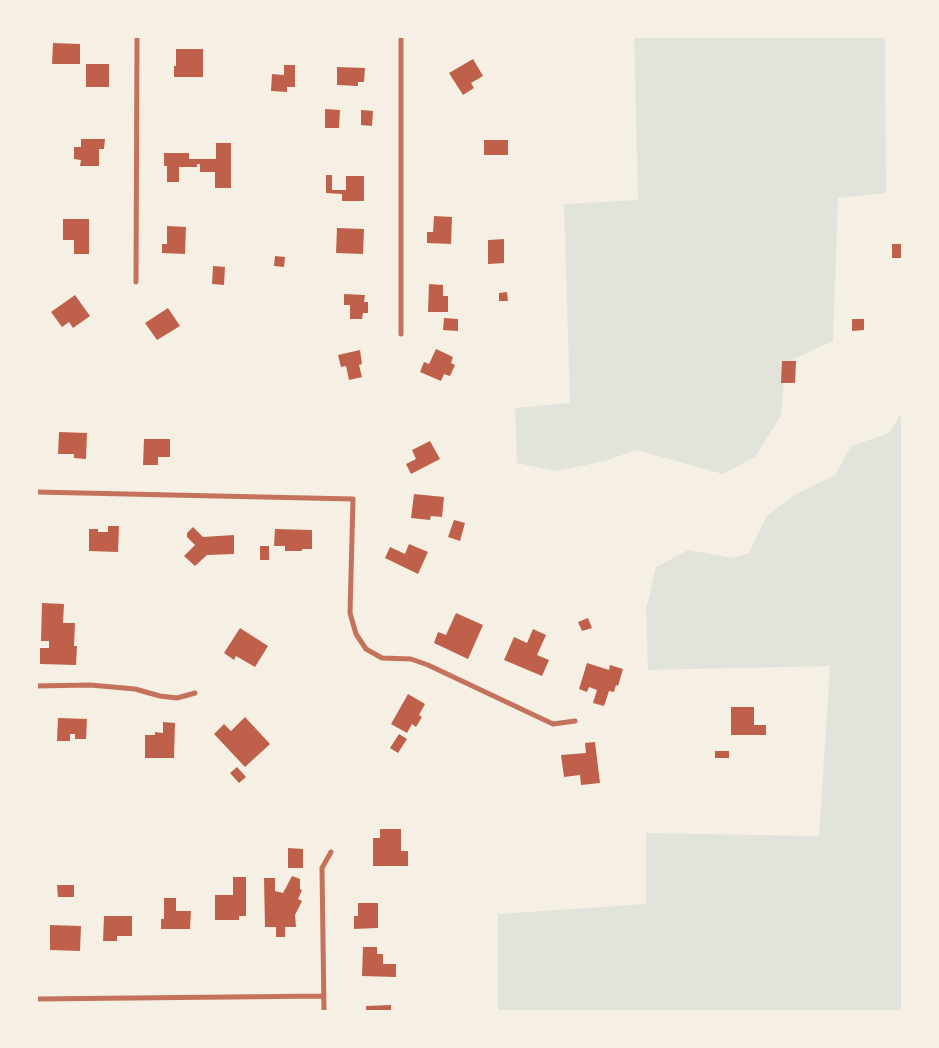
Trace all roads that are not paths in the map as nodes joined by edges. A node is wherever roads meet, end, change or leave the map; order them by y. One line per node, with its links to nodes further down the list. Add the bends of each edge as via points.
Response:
1 (137, 36): 3 (street)
2 (401, 36): 4 (street)
3 (136, 282)
4 (401, 334)
5 (36, 492): 8 (street, via 353,498 350,613 356,634 366,649 382,658 411,659 428,665 553,724)
6 (36, 686): 7 (street, via 135,689 177,698)
7 (195, 693)
8 (575, 721)
9 (331, 852): 10 (street, via 322,868)
10 (324, 996): 11 (street); 12 (street)
11 (36, 999)
12 (324, 1012)

